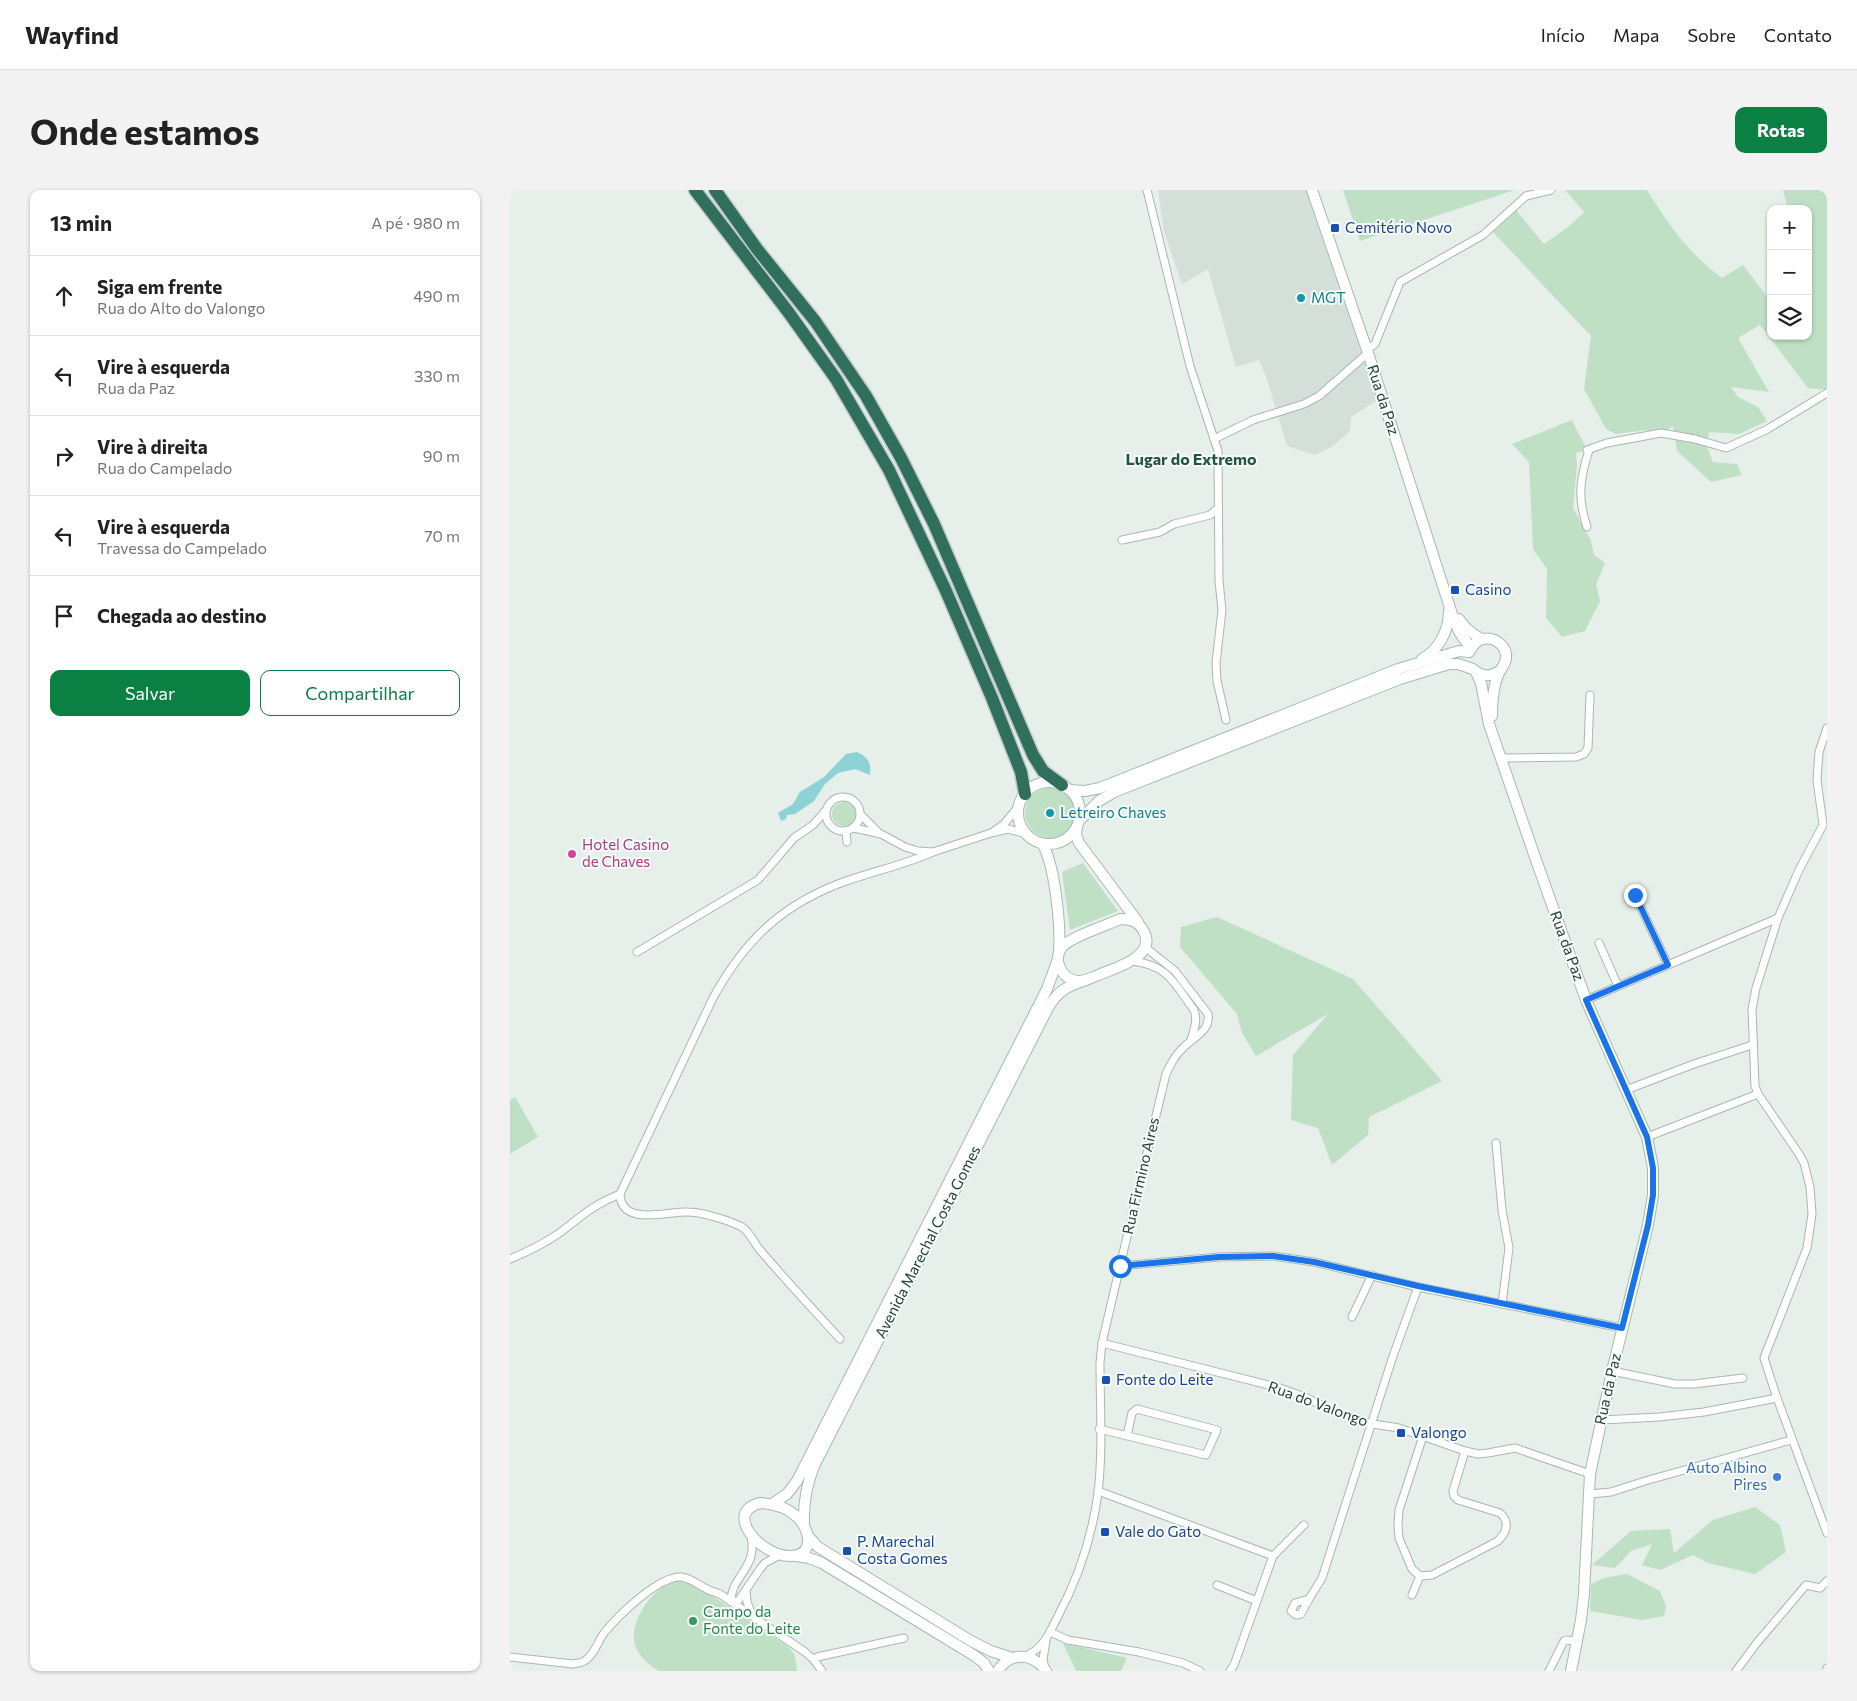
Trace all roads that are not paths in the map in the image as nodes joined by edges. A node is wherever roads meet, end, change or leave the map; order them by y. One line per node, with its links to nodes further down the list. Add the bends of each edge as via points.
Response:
1 (694, 190): 26 (highway, via 836,379 889,470 992,698 1022,772)
2 (706, 190): 7 (highway)
3 (715, 190): 7 (highway)
4 (1148, 190): 10 (street, via 1190,366)
5 (1551, 190): 8 (street, via 1526,196 1483,235 1400,282 1375,344)
6 (1313, 193): 8 (main road, Rua da Paz)
7 (757, 249): 25 (highway, via 815,321 866,396 934,524 1033,755 1043,771)
8 (1367, 352): 10 (street, via 1319,396); 14 (main road, Rua da Paz)
9 (1827, 393): 12 (street, via 1766,430 1726,448 1662,433 1607,443 1588,450 1580,500)
10 (1214, 438): 11 (street, via 1218,450)
11 (1218, 508): 13 (street, via 1210,515 1174,524 1160,532); 21 (street, via 1222,610 1216,662)
12 (1587, 527)
13 (1122, 540)
14 (1448, 602): 15 (main road, via 1464,628); 16 (main road, via 1458,630); 17 (main road, via 1449,619 1442,638 1428,656)
15 (1482, 639): 16 (main road); 19 (main road, via 1498,642 1504,650 1506,660)
16 (1470, 649): 17 (main road); 18 (main road, via 1468,658)
17 (1410, 665): 25 (main road, via 1100,788 1086,791)
18 (1474, 670): 19 (main road, via 1488,676); 23 (main road); 30 (main road, via 1449,664 1400,679 1114,792 1099,801)
19 (1500, 671): 23 (main road, via 1492,706)
20 (1590, 695): 24 (street, via 1588,748 1584,754 1576,757)
21 (1226, 720)
22 (1827, 728): 42 (street, via 1819,752 1817,780 1823,825)
23 (1496, 739): 24 (main road, Rua da Paz)
24 (1502, 758): 52 (main road, Rua da Paz)
25 (1066, 788): 26 (main road, via 1045,782); 30 (main road, via 1078,800)
26 (1025, 794): 27 (main road)
27 (1019, 806): 35 (street); 37 (main road, via 1019,820)
28 (826, 810): 29 (street, via 833,800 844,797 853,799); 31 (street); 33 (street, via 827,821)
29 (861, 815): 32 (street); 36 (street)
30 (1078, 824): 39 (main road, via 1065,840); 43 (main road, via 1076,836 1079,843)
31 (813, 825): 33 (street); 46 (street, via 794,838 758,880)
32 (854, 828): 34 (street); 36 (street)
33 (834, 829): 34 (street)
34 (846, 831): 38 (street)
35 (992, 833): 37 (street, via 1008,830); 40 (street)
36 (881, 834): 40 (street, via 905,847)
37 (1027, 834): 39 (main road)
38 (847, 842)
39 (1042, 843): 47 (main road, via 1049,858 1056,902)
40 (933, 852): 59 (street, via 838,884 807,899 779,916 747,946 713,998)
41 (1635, 895): 49 (street)
42 (1778, 918): 49 (street); 54 (street, via 1756,988 1752,1009)
43 (1140, 925): 45 (main road, via 1146,934); 47 (main road, via 1120,919 1067,942)
44 (1599, 943): 51 (street)
45 (1145, 947): 48 (main road); 53 (street, Rua Firmino Aires, via 1175,971 1208,1014 1204,1031)
46 (637, 952)
47 (1059, 955): 50 (main road, via 1063,973 1068,978); 82 (main road, Avenida Marechal Costa Gomes, via 1044,996 797,1481 788,1494)
48 (1132, 961): 50 (main road, Avenida Marechal Costa Gomes); 53 (street, via 1160,968 1180,990 1196,1015)
49 (1668, 965): 51 (street)
50 (1086, 980): 83 (main road, Avenida Marechal Costa Gomes, via 1066,987 1048,1008 815,1464 804,1500)
51 (1618, 986): 52 (street)
52 (1586, 1000): 55 (main road, Rua da Paz)
53 (1190, 1040): 61 (street, Rua Firmino Aires, via 1179,1051 1166,1074)
54 (1752, 1045): 55 (street); 56 (street)
55 (1626, 1090): 57 (main road, Rua da Paz)
56 (1758, 1094): 57 (street); 71 (street, via 1804,1163 1812,1214 1807,1248 1764,1358)
57 (1647, 1137): 66 (main road, Rua da Paz, via 1653,1168 1653,1195)
58 (1496, 1143): 64 (street, via 1509,1248)
59 (620, 1194): 60 (street, via 602,1201 557,1234); 67 (street, via 623,1207 641,1215 688,1212 742,1227)
60 (510, 1259)
61 (1120, 1266): 62 (street, via 1219,1257 1273,1256); 68 (street, Rua Firmino Aires)
62 (1372, 1275): 63 (street); 65 (street)
63 (1418, 1286): 64 (street); 73 (street)
64 (1502, 1304): 66 (street)
65 (1352, 1317)
66 (1622, 1328): 69 (main road, Rua da Paz)
67 (840, 1339)
68 (1102, 1343): 73 (street, Rua do Valongo, via 1280,1388); 74 (street, Rua Firmino Aires)
69 (1612, 1371): 70 (street, via 1675,1384); 72 (main road, Rua da Paz)
70 (1743, 1378)
71 (1777, 1398): 72 (street, via 1704,1412); 77 (street)
72 (1601, 1420): 79 (main road, Rua da Paz)
73 (1373, 1424): 76 (street, Rua do Valongo); 98 (street, via 1322,1578)
74 (1100, 1429): 75 (street); 80 (street, Rua Firmino Aires)
75 (1127, 1436): 75 (street, via 1132,1413 1137,1410 1217,1430 1206,1455)
76 (1423, 1436): 78 (street, Rua do Valongo); 91 (street, via 1398,1525 1399,1538 1412,1569)
77 (1792, 1440): 81 (street, via 1611,1492); 85 (street)
78 (1464, 1451): 79 (street, Rua do Valongo, via 1478,1454 1514,1448); 91 (street, via 1454,1496 1500,1513 1505,1518 1506,1530 1490,1545 1432,1575)
79 (1590, 1474): 81 (main road, Rua da Paz)
80 (1098, 1491): 90 (street); 102 (street, Rua Firmino Aires, via 1085,1554 1070,1594)
81 (1590, 1494): 104 (main road, Rua da Paz, via 1584,1594)
82 (772, 1504): 83 (main road, via 789,1511); 86 (main road, via 756,1504 747,1510 745,1521)
83 (804, 1524): 87 (main road)
84 (1304, 1525): 90 (street)
85 (1827, 1533)
86 (751, 1536): 88 (main road, via 764,1548); 93 (street, via 752,1555)
87 (809, 1537): 89 (main road, via 806,1549); 107 (main road, via 818,1548 972,1641)
88 (780, 1555): 89 (main road); 95 (street, via 765,1563)
89 (796, 1556): 111 (main road, via 822,1563 975,1656)
90 (1273, 1556): 99 (street)
91 (1420, 1576): 97 (street)
92 (1827, 1581): 117 (street, via 1820,1588 1806,1585)
93 (736, 1584): 96 (street); 100 (street)
94 (1217, 1585): 99 (street)
95 (746, 1590): 100 (street, via 738,1601); 101 (street)
96 (714, 1592): 100 (street); 106 (street, via 691,1579 666,1580 622,1614 583,1662 573,1664)
97 (1412, 1595)
98 (1309, 1599)
99 (1257, 1601): 114 (street)
100 (732, 1602): 101 (street)
101 (752, 1616): 108 (street)
102 (1048, 1635): 105 (street, via 1038,1649); 109 (street, via 1043,1659); 113 (street, via 1139,1652 1183,1663)
103 (904, 1638): 108 (street)
104 (1577, 1642): 115 (street, via 1564,1641); 116 (main road, Rua da Paz)
105 (1024, 1656): 107 (main road); 109 (main road, via 1032,1658)
106 (510, 1657)
107 (1012, 1658): 112 (main road)
108 (814, 1660): 110 (street)
109 (1045, 1670)
110 (822, 1671)
111 (988, 1671)
112 (998, 1671)
113 (1200, 1671)
114 (1230, 1671)
115 (1549, 1671)
116 (1571, 1671)
117 (1736, 1671)

